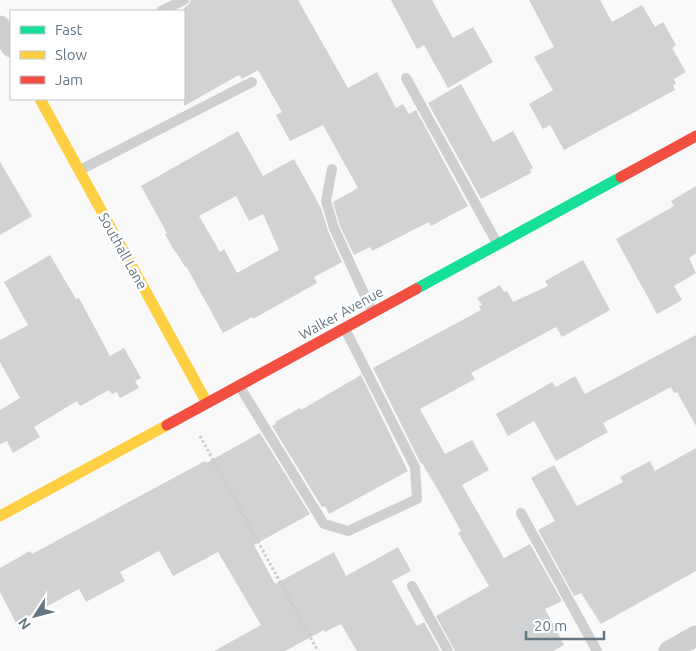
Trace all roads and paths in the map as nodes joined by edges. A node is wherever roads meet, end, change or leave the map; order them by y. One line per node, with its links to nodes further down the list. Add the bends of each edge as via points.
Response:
1 (184, 0): 2 (lane)
2 (163, 10)
3 (0, 26): 4 (street)
4 (10, 45)
5 (406, 78): 11 (lane)
6 (252, 82): 10 (lane)
7 (41, 100): 10 (street, Southall Lane)
8 (696, 136): 11 (street, Walker Avenue)
9 (332, 169): 12 (lane, via 326,201 334,228)
10 (80, 170): 15 (street, Southall Lane)
11 (497, 244): 12 (street, Walker Avenue)
12 (372, 312): 13 (street, Walker Avenue)
13 (344, 328): 14 (street, Walker Avenue); 14 (lane, via 415,467 417,499 348,531 324,524)
14 (240, 385): 15 (street, Walker Avenue)
15 (207, 403): 16 (street, Walker Avenue)
16 (188, 414): 18 (street, Walker Avenue); 21 (path)
17 (520, 513): 23 (lane)
18 (0, 516)
19 (412, 586): 22 (lane)
20 (696, 636): 24 (street)
21 (318, 651)
22 (448, 651)
23 (597, 651)
24 (669, 651)

